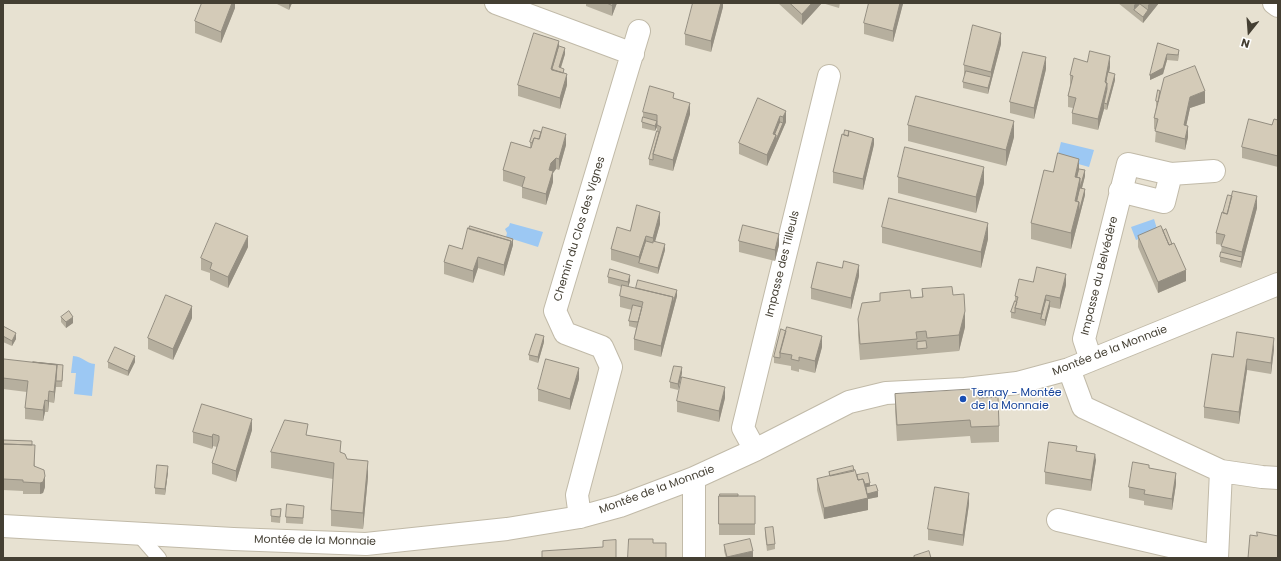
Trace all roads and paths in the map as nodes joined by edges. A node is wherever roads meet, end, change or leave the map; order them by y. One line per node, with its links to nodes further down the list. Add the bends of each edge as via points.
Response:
1 (496, 3): 5 (street)
2 (1274, 3): 3 (street)
3 (1278, 6)
4 (639, 31): 5 (street, Chemin du Clos des Vignes)
5 (633, 54): 17 (street, Chemin du Clos des Vignes, via 555,311 565,333 602,347 611,367 577,495)
6 (829, 76): 13 (street, Impasse des Tilleuls, via 744,428)
7 (1214, 171): 8 (street, Impasse du Belvédère)
8 (1171, 174): 9 (street, Impasse du Belvédère, via 1128,164); 9 (street, via 1164,202)
9 (1120, 191): 11 (street, Impasse du Belvédère, via 1084,338)
10 (1278, 284): 11 (street, Montée de la Monnaie)
11 (1090, 360): 12 (street, Montée de la Monnaie)
12 (1069, 369): 13 (street, Montée de la Monnaie, via 1017,383 886,393 848,402); 14 (street, via 1083,407)
13 (756, 450): 15 (street, Montée de la Monnaie)
14 (1221, 471): 16 (street); 23 (street)
15 (694, 478): 17 (street, Montée de la Monnaie, via 620,506); 22 (street)
16 (1278, 478)
17 (580, 517): 20 (street, Montée de la Monnaie, via 507,529 366,544)
18 (1058, 520): 23 (street)
19 (3, 526): 20 (street, Montée de la Monnaie)
20 (138, 534): 21 (lane)
21 (159, 558)
22 (694, 558)
23 (1217, 558)

